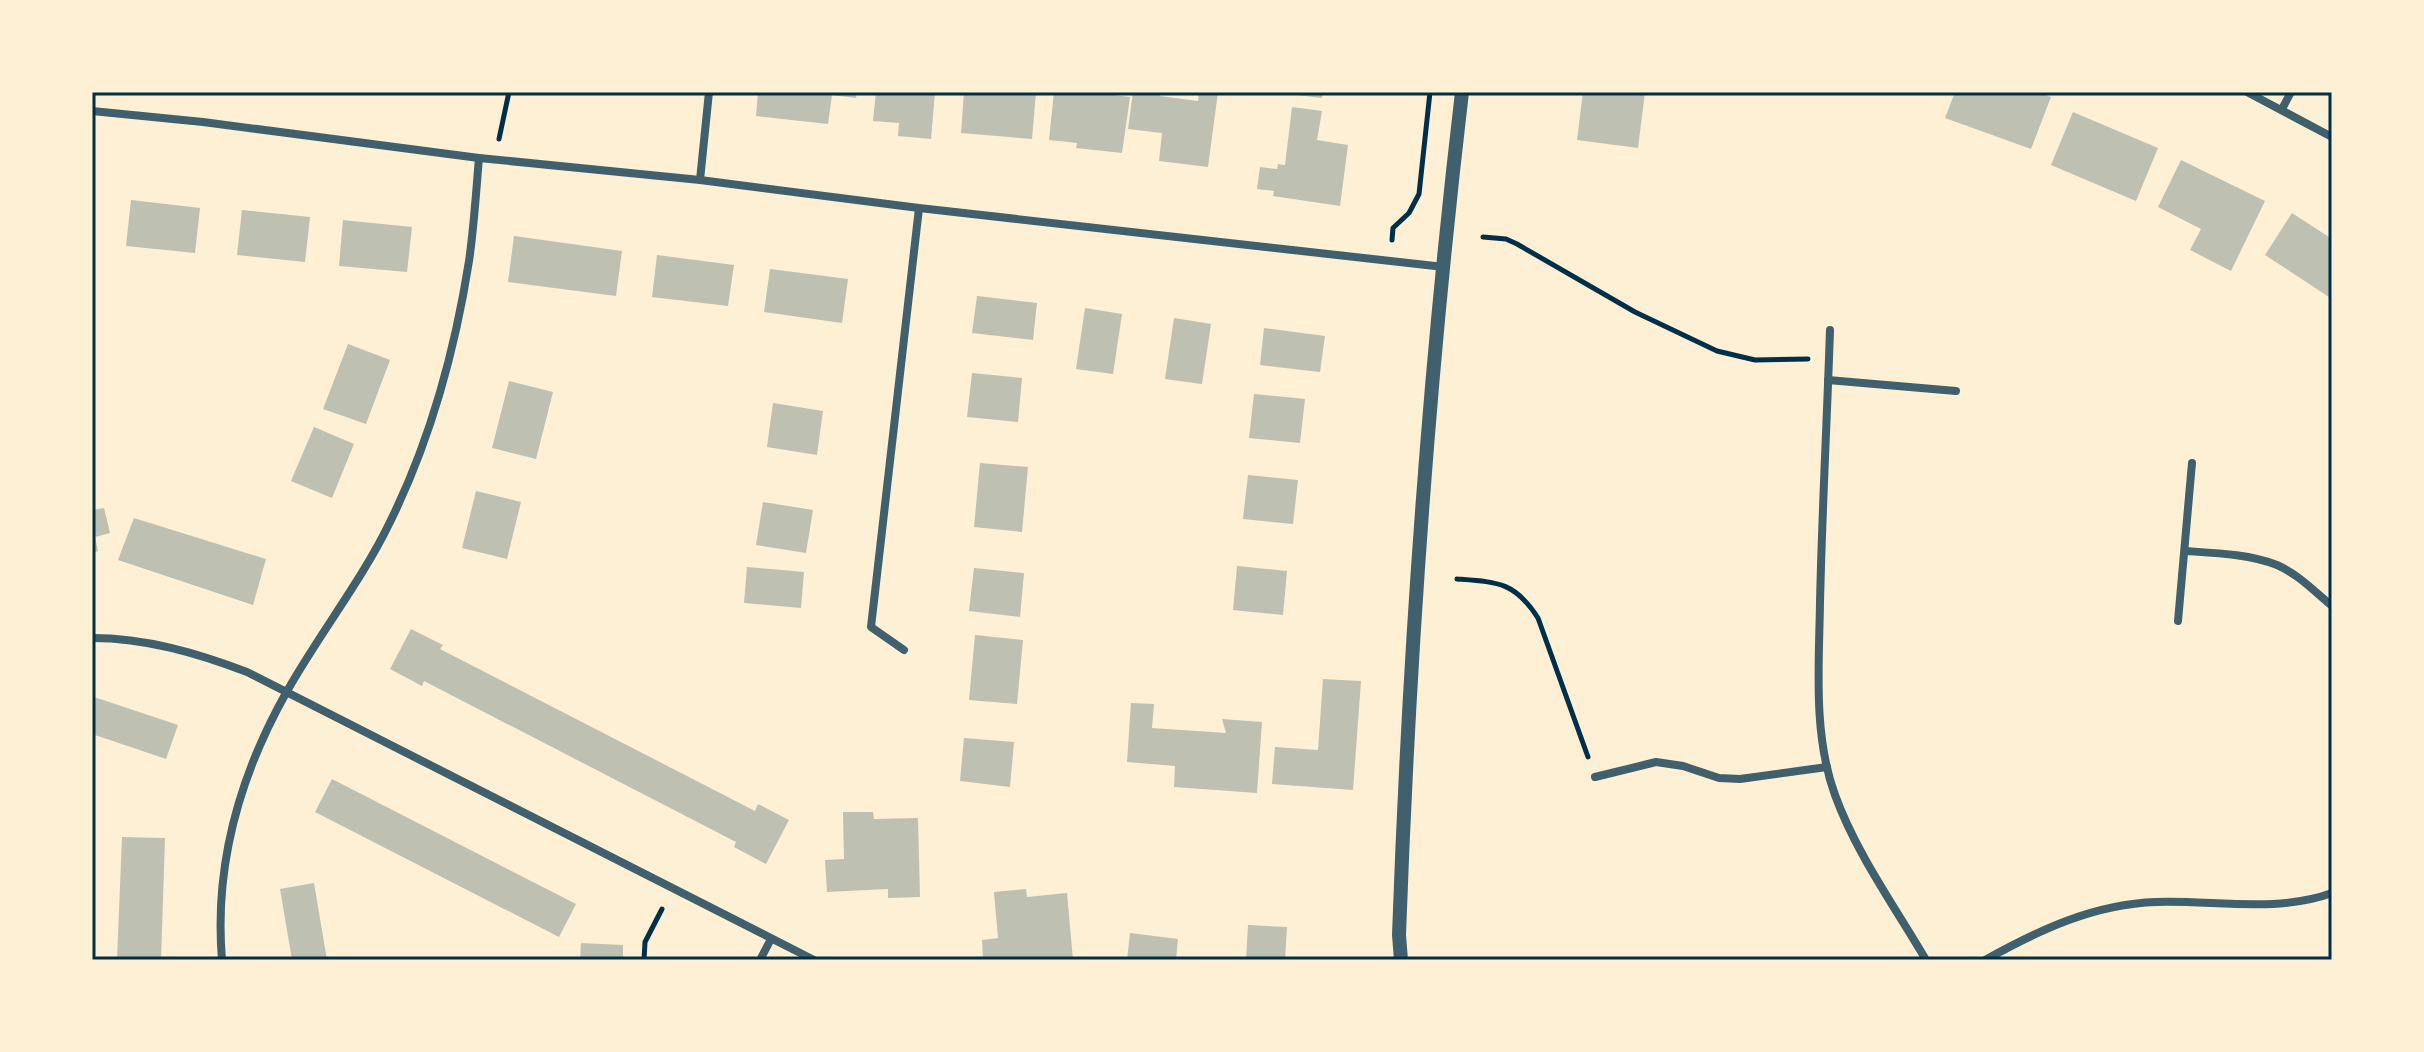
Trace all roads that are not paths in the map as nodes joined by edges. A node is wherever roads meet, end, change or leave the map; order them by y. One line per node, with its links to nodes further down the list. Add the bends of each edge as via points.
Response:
1 (709, 92): 9 (street)
2 (1462, 92): 11 (street)
3 (2247, 92): 5 (street)
4 (2291, 92): 5 (street)
5 (2282, 109): 7 (street)
6 (92, 111): 8 (street)
7 (2332, 137)
8 (479, 158): 9 (street); 21 (street, via 469,261 451,350 415,464 362,576)
9 (700, 180): 10 (street)
10 (919, 208): 11 (street); 20 (street, via 871,627)
11 (1444, 267): 29 (street, via 1407,742)
12 (1830, 330): 13 (street)
13 (1828, 380): 14 (street); 22 (street, via 1819,662)
14 (1956, 391)
15 (2192, 463): 16 (street)
16 (2185, 551): 17 (street, via 2277,565); 18 (street)
17 (2332, 606)
18 (2178, 621)
19 (92, 638): 21 (street, via 205,656)
20 (904, 650)
21 (287, 690): 25 (street); 26 (street, via 253,757 231,830 221,902)
22 (1827, 767): 23 (street, via 1740,779 1656,762); 30 (street, via 1868,863)
23 (1595, 777)
24 (2332, 893): 31 (street, via 2261,904 2154,902 2102,909 2031,935)
25 (771, 939): 27 (street); 28 (street)
26 (222, 960)
27 (760, 960)
28 (814, 960)
29 (1401, 960)
30 (1926, 960)
31 (1985, 960)

